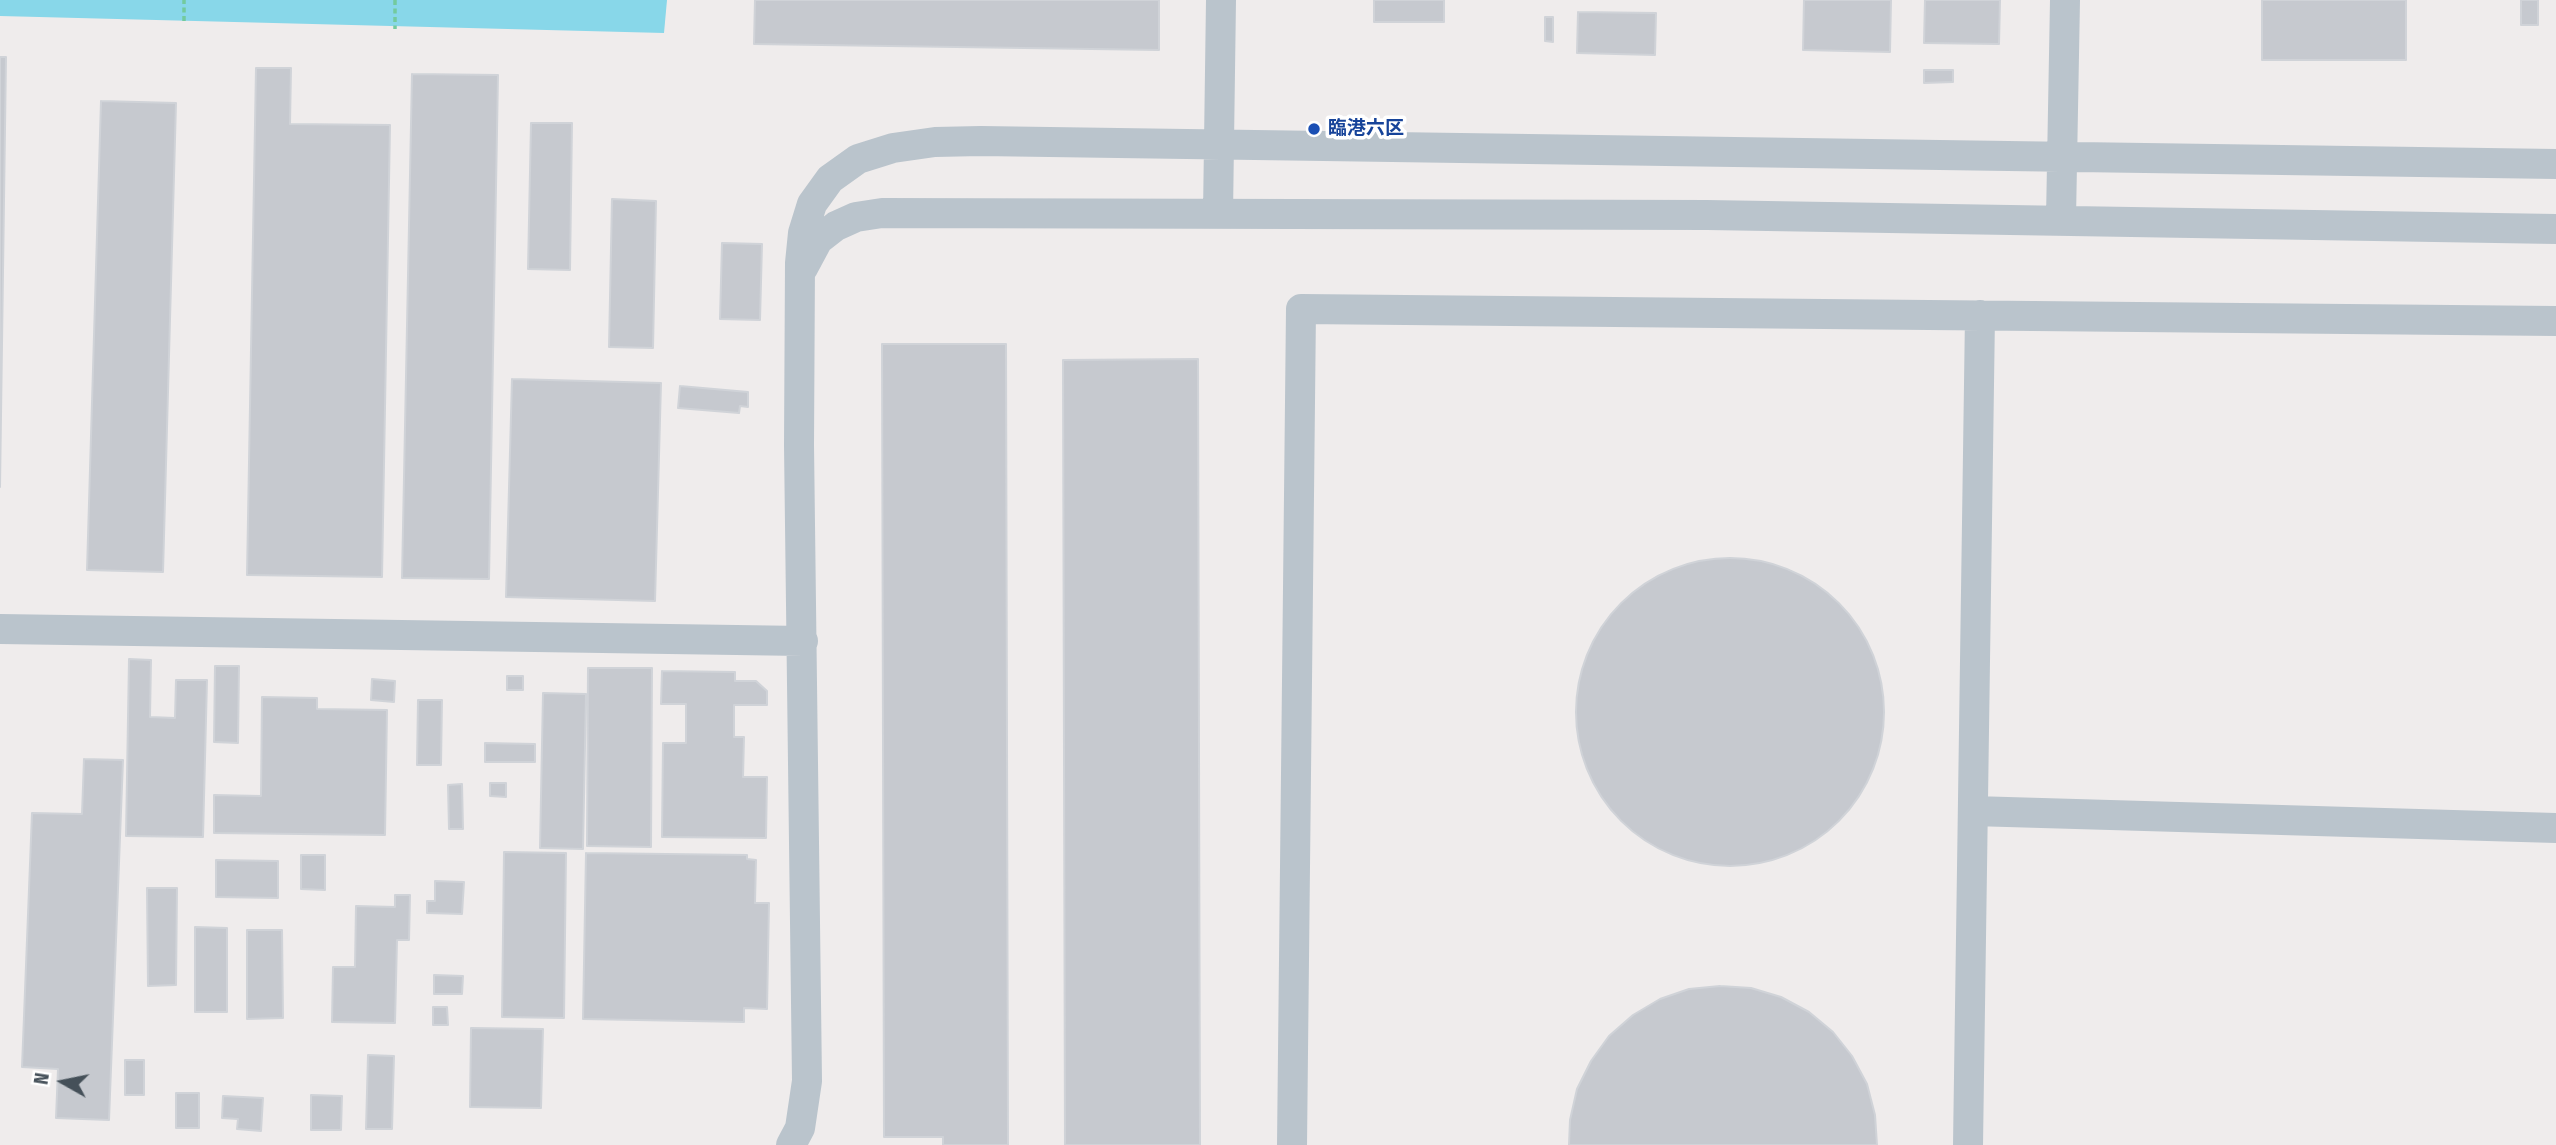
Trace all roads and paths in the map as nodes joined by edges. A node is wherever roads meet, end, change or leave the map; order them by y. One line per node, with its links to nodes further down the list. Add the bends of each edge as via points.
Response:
1 (184, 0): 5 (path)
2 (395, 0): 6 (path)
3 (1221, 0): 7 (street)
4 (2065, 0): 8 (street)
5 (184, 21)
6 (395, 29)
7 (1219, 144): 8 (street); 10 (street); 13 (street, via 935,142 858,159 830,179 812,204 803,233)
8 (2063, 157): 9 (street); 11 (street)
9 (2556, 164)
10 (1218, 214): 11 (street); 13 (street, via 882,213 856,217 818,240)
11 (2061, 219): 12 (street)
12 (2556, 229)
13 (800, 277): 17 (street)
14 (1980, 315): 15 (street); 18 (street); 21 (street, via 1301,309)
15 (2556, 321)
16 (9, 629): 17 (street)
17 (803, 641): 20 (street, via 807,1082 800,1128)
18 (1973, 811): 19 (street); 22 (street)
19 (2556, 828)
20 (791, 1145)
21 (1292, 1145)
22 (1968, 1145)

